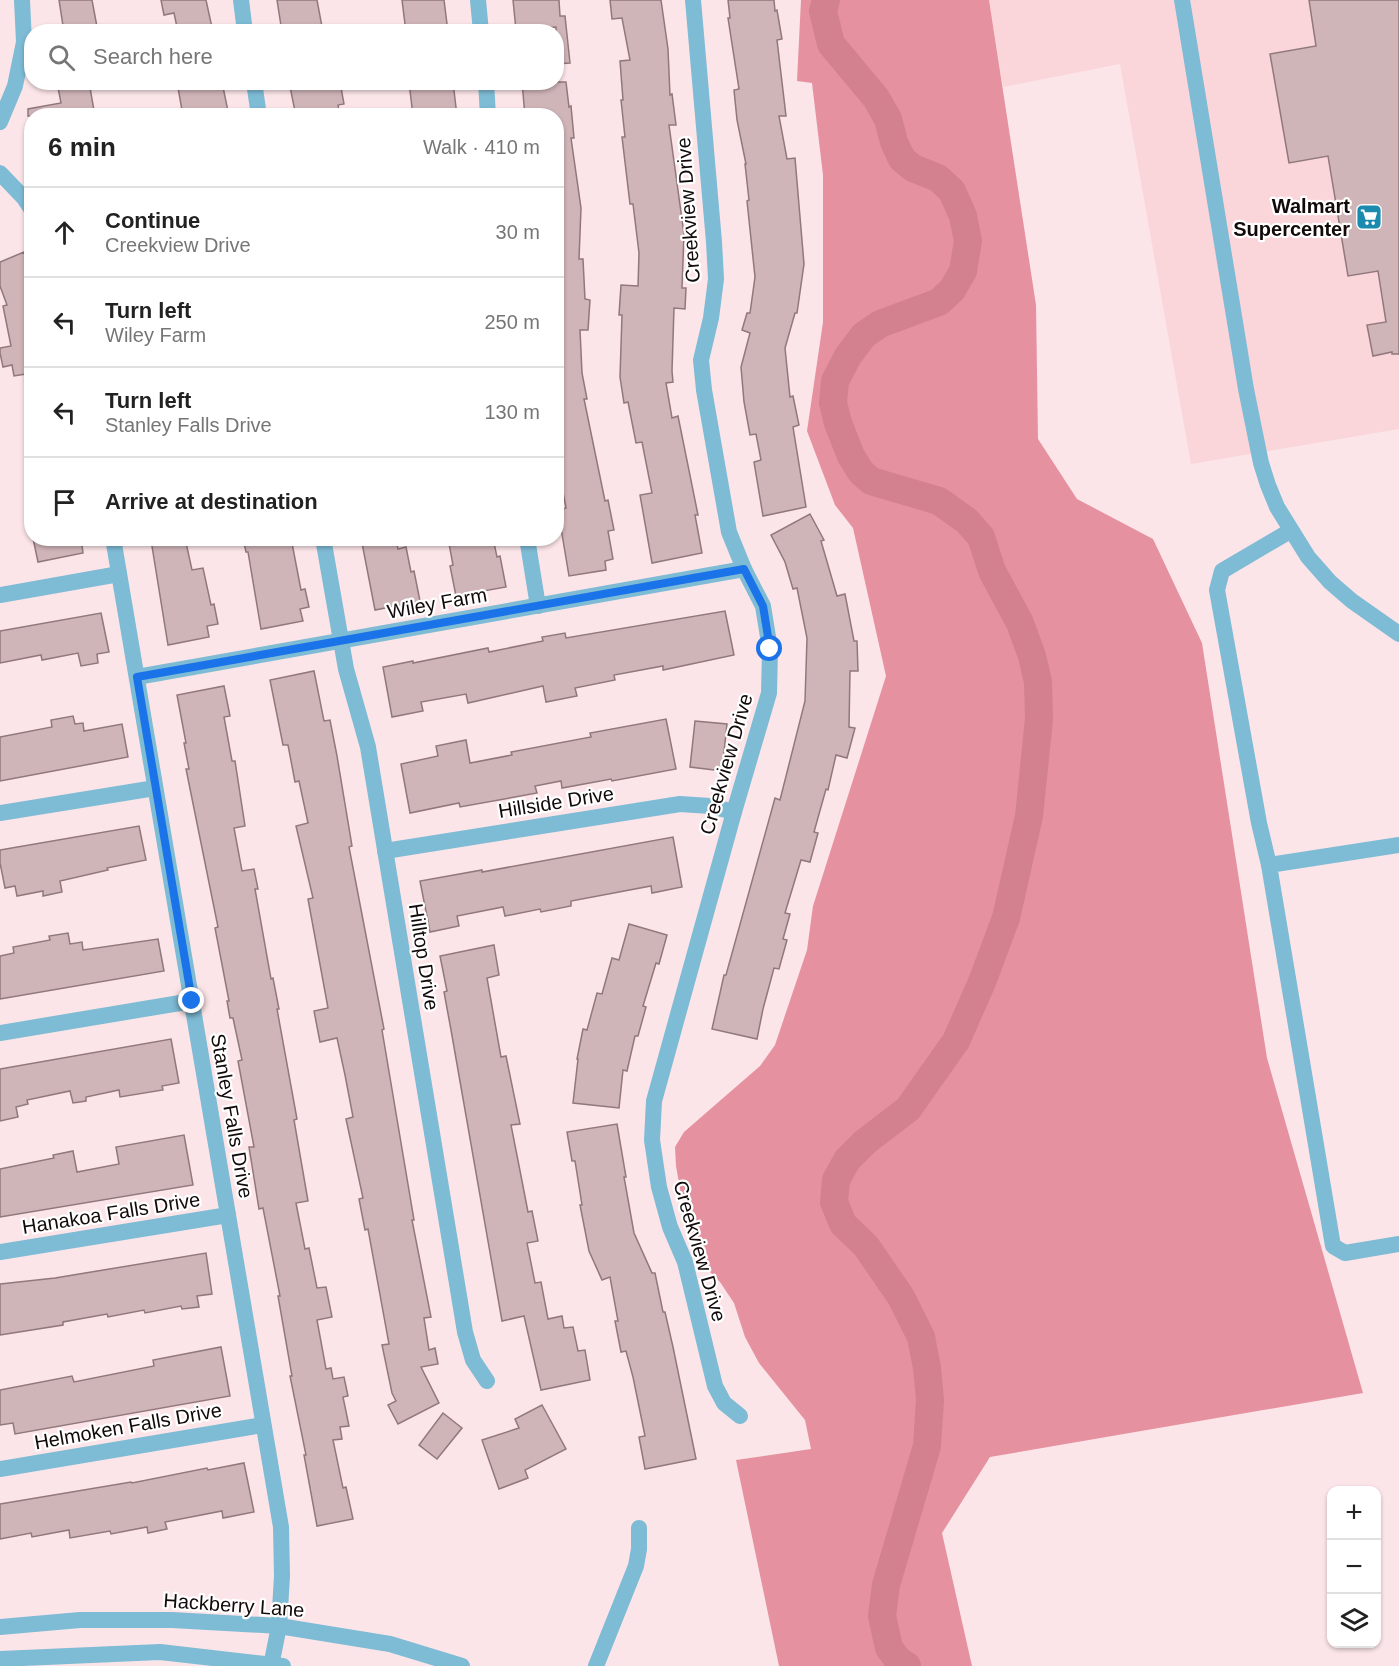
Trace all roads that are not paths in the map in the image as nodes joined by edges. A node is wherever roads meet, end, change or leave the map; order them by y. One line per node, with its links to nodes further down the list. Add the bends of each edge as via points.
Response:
1 (22, 0): 12 (street, via 24,42 15,86)
2 (241, 0): 6 (street)
3 (478, 0): 7 (street)
4 (693, 0): 19 (street, Creekview Drive, via 716,279 702,360 704,390 729,532)
5 (1182, 0): 15 (street, via 1261,463)
6 (244, 24)
7 (480, 24)
8 (255, 90): 10 (street)
9 (487, 90): 11 (street)
10 (258, 108)
11 (488, 108)
12 (0, 122)
13 (0, 172): 14 (street)
14 (24, 198)
15 (1290, 531): 23 (street, via 1330,582); 31 (street, via 1222,571 1217,590)
16 (114, 546): 20 (street, Stanley Falls Drive)
17 (324, 546): 24 (street, Hilltop Drive)
18 (528, 546): 22 (street)
19 (744, 569): 22 (street, Wiley Farm); 27 (street, Creekview Drive, via 763,606 770,649 769,693)
20 (119, 574): 21 (street); 25 (street, Stanley Falls Drive)
21 (0, 594)
22 (538, 606): 24 (street, Wiley Farm)
23 (1399, 634)
24 (340, 642): 25 (street, Wiley Farm); 30 (street, Hilltop Drive, via 368,747)
25 (137, 677): 26 (street, Stanley Falls Drive)
26 (155, 788): 28 (street); 32 (street, Stanley Falls Drive)
27 (734, 812): 30 (street, Hillside Drive, via 680,804); 38 (street, Creekview Drive, via 654,1101 652,1140 659,1187 685,1262 715,1386 724,1403)
28 (0, 813)
29 (1399, 845): 31 (street)
30 (385, 851): 37 (street, Hilltop Drive, via 465,1332 473,1360)
31 (1269, 865): 35 (street, via 1334,1246 1345,1253)
32 (192, 1001): 33 (street); 34 (street, Stanley Falls Drive)
33 (0, 1032)
34 (228, 1215): 36 (street, Hanakoa Falls Drive); 39 (street, Stanley Falls Drive)
35 (1399, 1244)
36 (0, 1252)
37 (487, 1381)
38 (740, 1416)
39 (263, 1425): 40 (street, Helmoken Falls Drive); 42 (street, Stanley Falls Drive, via 281,1527)
40 (0, 1469)
41 (639, 1528): 47 (street, via 636,1566)
42 (279, 1626): 43 (street, Hackberry Lane, via 80,1620); 45 (street, Stanley Falls Drive); 46 (street, Hackberry Lane, via 390,1644)
43 (0, 1627)
44 (0, 1659): 45 (street, via 160,1652)
45 (275, 1665)
46 (462, 1666)
47 (596, 1666)

